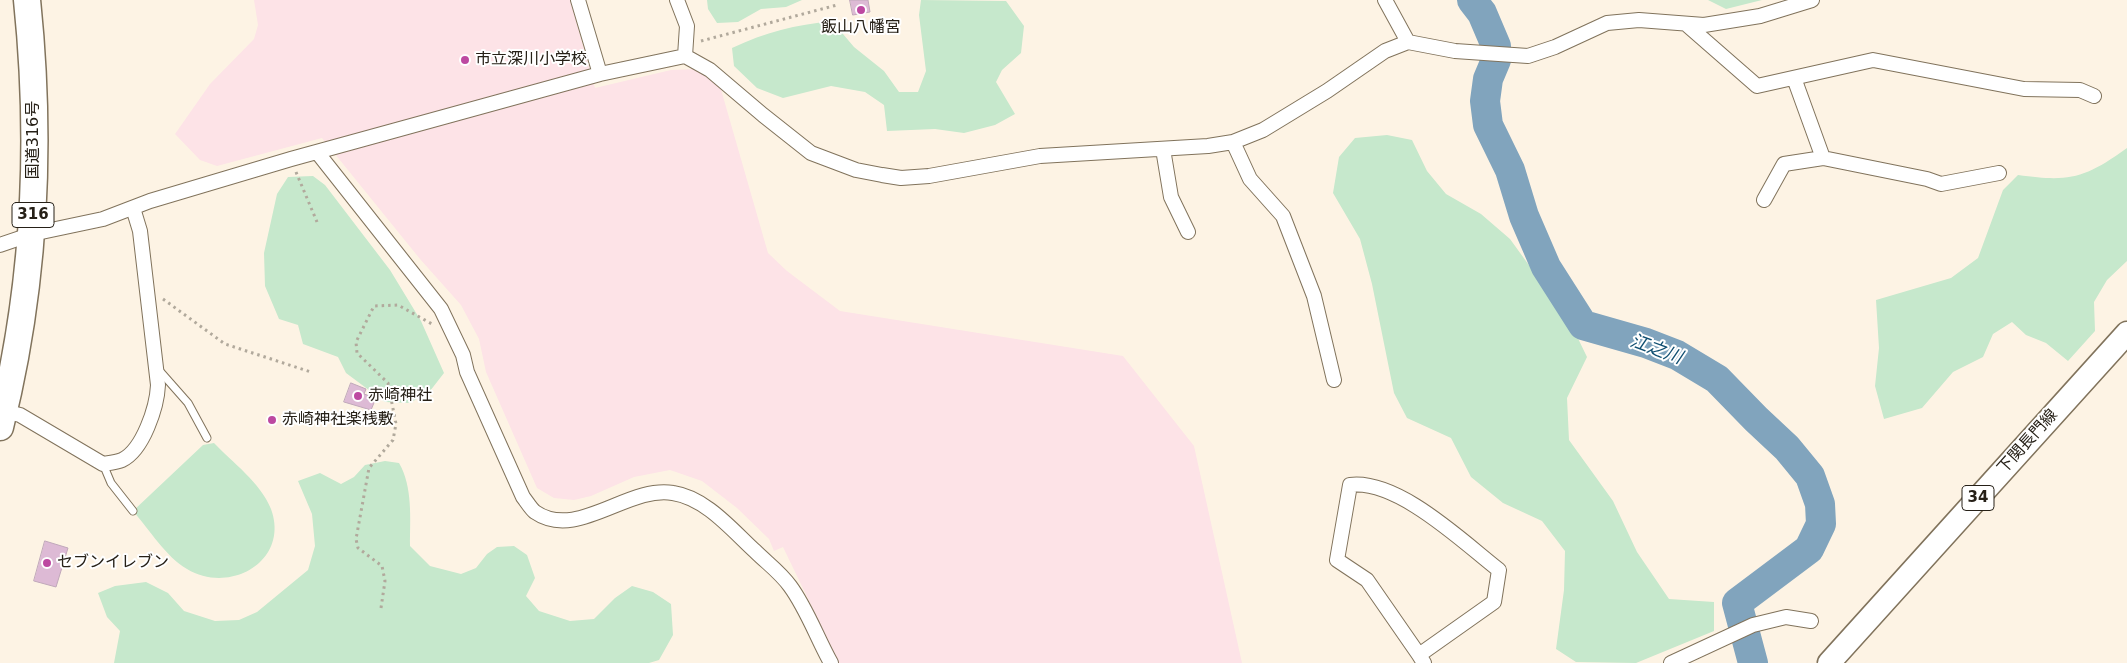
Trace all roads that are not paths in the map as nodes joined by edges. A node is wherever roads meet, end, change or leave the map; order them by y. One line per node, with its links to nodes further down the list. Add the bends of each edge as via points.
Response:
1 (27, 0): 20 (highway, 国道316号 / 316, via 34,92)
2 (578, 0): 9 (street)
3 (678, 0): 8 (street, via 687,26)
4 (1385, 0): 7 (street)
5 (1812, 0): 6 (street, via 1760,16 1704,25)
6 (1686, 24): 7 (street, via 1639,20 1607,23 1528,56 1456,51); 10 (street, via 1757,86)
7 (1408, 42): 12 (street, via 1385,51 1263,130)
8 (685, 50): 9 (street); 13 (street, via 811,152 856,170 901,178 1040,156)
9 (600, 74): 14 (street)
10 (1794, 78): 11 (street, via 1873,60 2024,90 2080,90); 15 (street)
11 (2094, 96)
12 (1233, 142): 13 (street); 24 (street, via 1250,179 1283,216 1314,296)
13 (1163, 149): 19 (street, via 1171,197)
14 (317, 152): 18 (street); 32 (street, via 441,309 523,497 535,512 569,521 655,492 690,497 773,565 791,586)
15 (1823, 158): 16 (street, via 1941,184); 17 (street, via 1784,164)
16 (1999, 173)
17 (1764, 200)
18 (133, 208): 20 (street, via 103,220); 23 (street, via 140,231)
19 (1188, 232)
20 (32, 234): 21 (street); 25 (highway, 国道316号 / 316, via 24,309)
21 (0, 245)
22 (2127, 333): 34 (main road, 下関長門線 / 34)
23 (156, 366): 26 (lane, via 188,403); 27 (street, via 158,400 152,418 130,454 122,460)
24 (1334, 380)
25 (2, 419): 27 (street, via 20,415)
26 (207, 438)
27 (103, 464): 28 (lane, via 112,483)
28 (134, 510)
29 (1811, 621): 31 (street, via 1786,617 1753,625)
30 (1422, 659): 30 (street, via 1367,580 1337,560 1350,485 1360,484 1407,499 1499,570 1494,602)
31 (1687, 659): 33 (street)
32 (831, 663)
33 (1671, 663)
34 (1829, 663)

